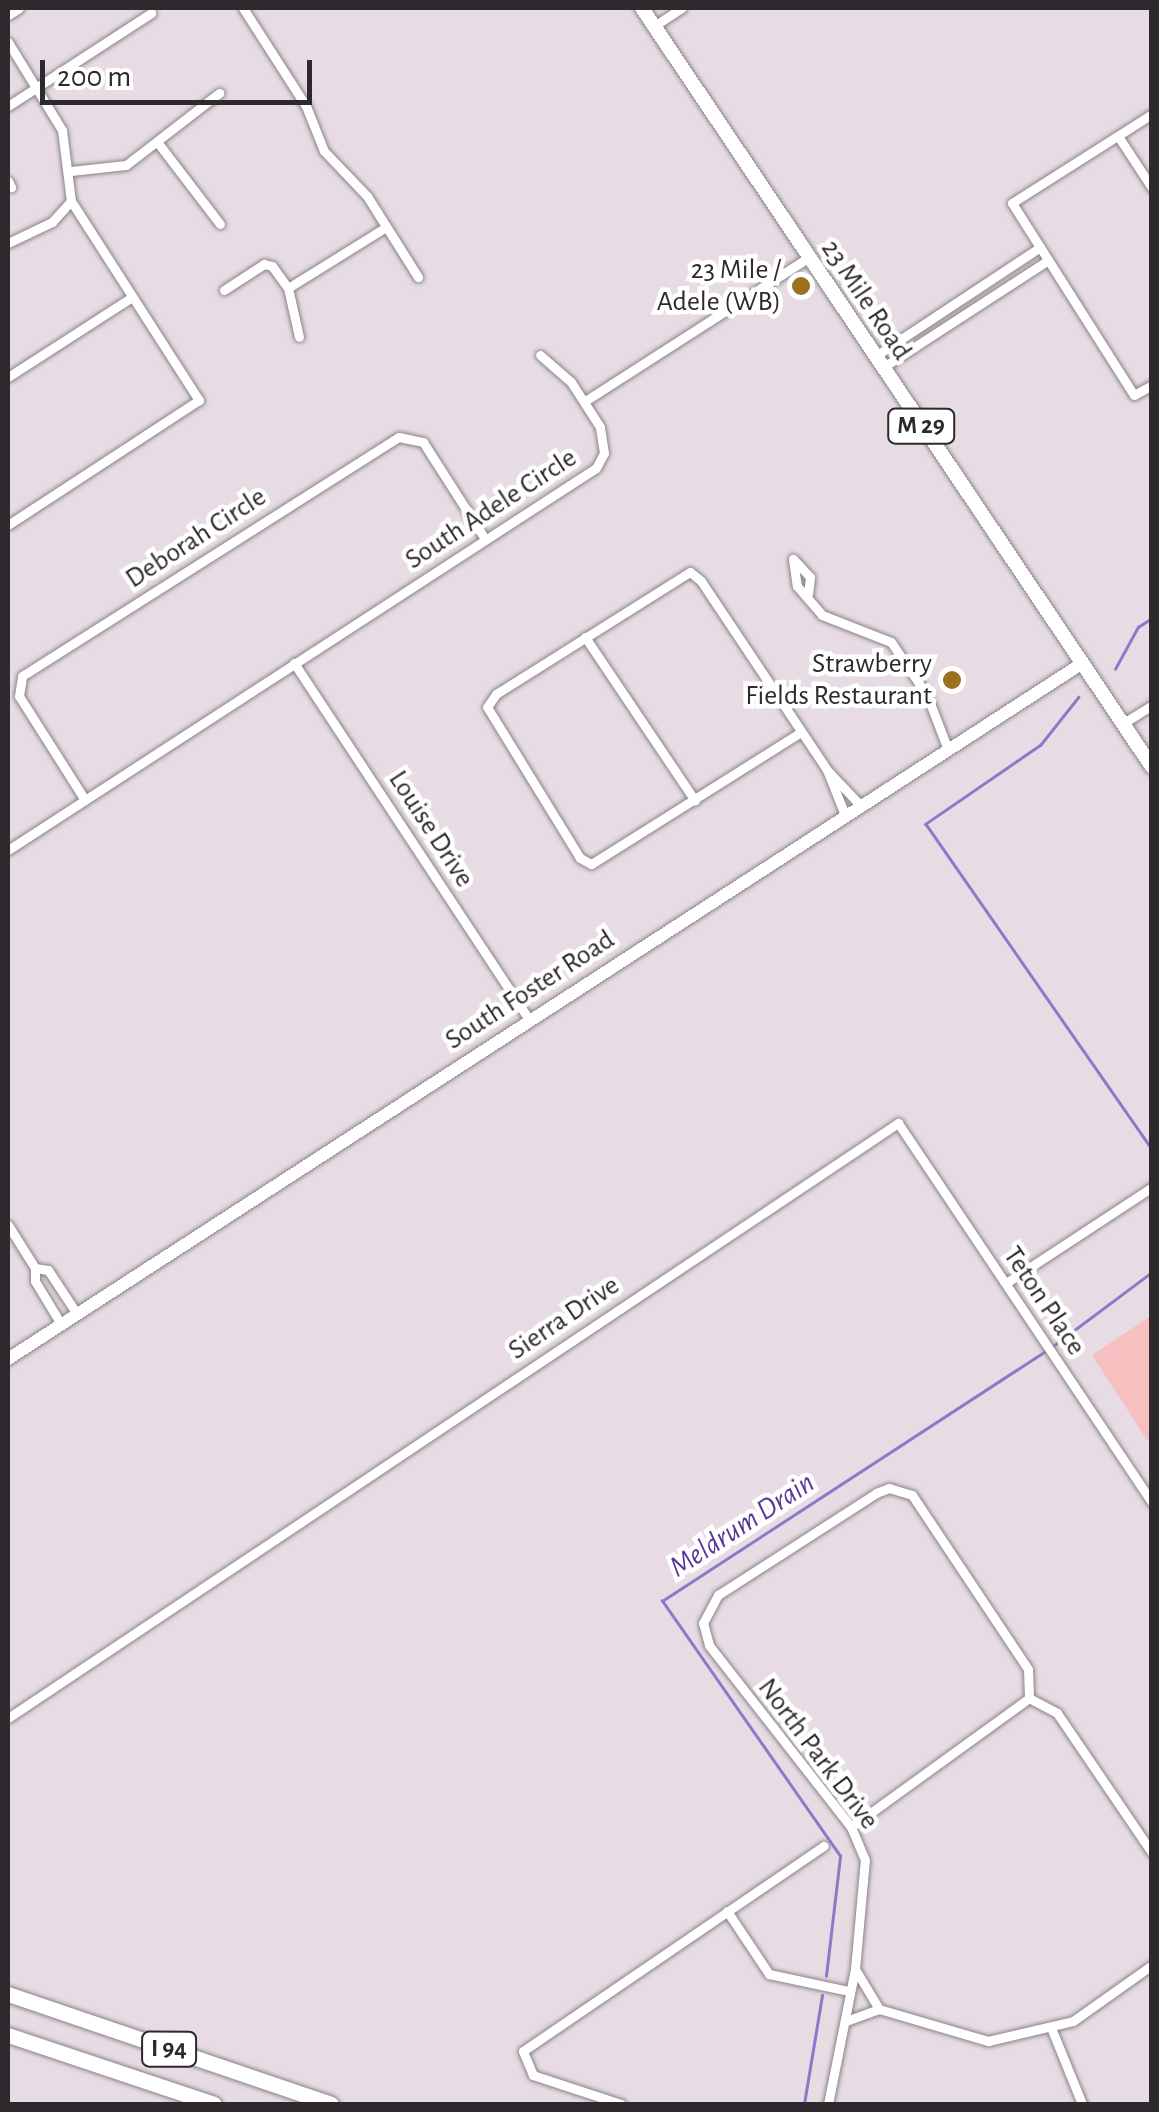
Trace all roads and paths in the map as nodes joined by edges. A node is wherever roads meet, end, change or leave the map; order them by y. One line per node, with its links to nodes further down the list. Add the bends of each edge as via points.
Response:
1 (18, 8): 6 (street)
2 (243, 8): 19 (street, via 306,106 324,151)
3 (642, 8): 7 (main road, 23 Mile Road / M 29)
4 (682, 8): 7 (street)
5 (150, 13): 9 (street)
6 (8, 14)
7 (654, 26): 22 (main road, 23 Mile Road / M 29)
8 (8, 42): 9 (street)
9 (36, 87): 11 (street); 15 (street, via 62,130)
10 (219, 93): 14 (street)
11 (8, 106)
12 (1152, 114): 13 (street)
13 (1118, 136): 16 (street); 21 (street, via 1012,202)
14 (158, 143): 15 (street, via 116,169); 18 (street)
15 (71, 171): 17 (street)
16 (1152, 188)
17 (71, 201): 20 (street, via 52,222); 27 (street)
18 (220, 224)
19 (386, 227): 24 (street); 25 (street)
20 (8, 243)
21 (1040, 247): 23 (street); 30 (street)
22 (808, 258): 30 (main road, 23 Mile Road / M 29); 33 (street)
23 (1048, 260): 30 (street); 32 (street, via 1134,396)
24 (418, 277)
25 (288, 288): 26 (street, via 264,264); 28 (street)
26 (224, 290)
27 (132, 296): 31 (street); 34 (street, via 199,400)
28 (298, 338)
29 (540, 355): 33 (street, South Adele Circle)
30 (878, 363): 39 (main road, 23 Mile Road / M 29)
31 (8, 377)
32 (1152, 384)
33 (585, 401): 35 (street, South Adele Circle, via 600,427 602,460)
34 (8, 525)
35 (484, 539): 38 (street, South Adele Circle); 46 (street, Deborah Circle, via 423,442 399,437 22,676 19,696)
36 (789, 561): 43 (street, via 797,586 828,619 891,642 927,695)
37 (585, 637): 42 (street, via 690,572); 47 (street); 47 (street, via 487,706 588,864 612,856)
38 (294, 663): 46 (street, South Adele Circle); 51 (street, Louise Drive)
39 (1080, 664): 41 (main road, 23 Mile Road / M 29); 43 (street, South Foster Road)
40 (1152, 705): 41 (street)
41 (1122, 724): 44 (main road, 23 Mile Road / M 29)
42 (802, 732): 45 (street); 47 (street)
43 (946, 747): 48 (street, South Foster Road)
44 (1152, 768)
45 (828, 770): 48 (street); 49 (street)
46 (86, 800): 50 (street, South Adele Circle)
47 (696, 801)
48 (859, 804): 49 (street, South Foster Road)
49 (844, 814): 51 (street, South Foster Road)
50 (8, 850)
51 (529, 1020): 57 (street, South Foster Road)
52 (898, 1123): 56 (street, Teton Place); 62 (street, Sierra Drive)
53 (1152, 1187): 56 (street)
54 (8, 1225): 55 (street)
55 (35, 1268): 57 (street, via 48,1270); 58 (street, via 34,1281)
56 (1006, 1283): 60 (street, Teton Place)
57 (77, 1314): 58 (street, South Foster Road)
58 (62, 1324): 59 (street, South Foster Road)
59 (8, 1358)
60 (1152, 1503)
61 (1029, 1698): 63 (street); 63 (street, North Park Drive, via 1028,1670 918,1501 895,1488 876,1493 718,1595 704,1616 710,1645); 65 (street, via 1057,1712)
62 (8, 1718)
63 (851, 1826): 68 (street, North Park Drive, via 866,1869)
64 (824, 1846): 66 (street)
65 (1152, 1853)
66 (727, 1911): 69 (street, via 769,1974); 77 (street, via 530,2042 523,2064 533,2075)
67 (1152, 1966): 73 (street, via 1102,2005)
68 (855, 1969): 69 (street, North Park Drive); 71 (street)
69 (850, 1991): 72 (street, North Park Drive)
70 (8, 1994): 76 (highway, I 94)
71 (879, 2008): 72 (street); 73 (street, via 972,2039)
72 (846, 2021): 78 (street, North Park Drive)
73 (1052, 2030): 79 (street)
74 (8, 2035): 75 (highway, I 94)
75 (214, 2104)
76 (331, 2104)
77 (621, 2104)
78 (828, 2104)
79 (1082, 2104)

